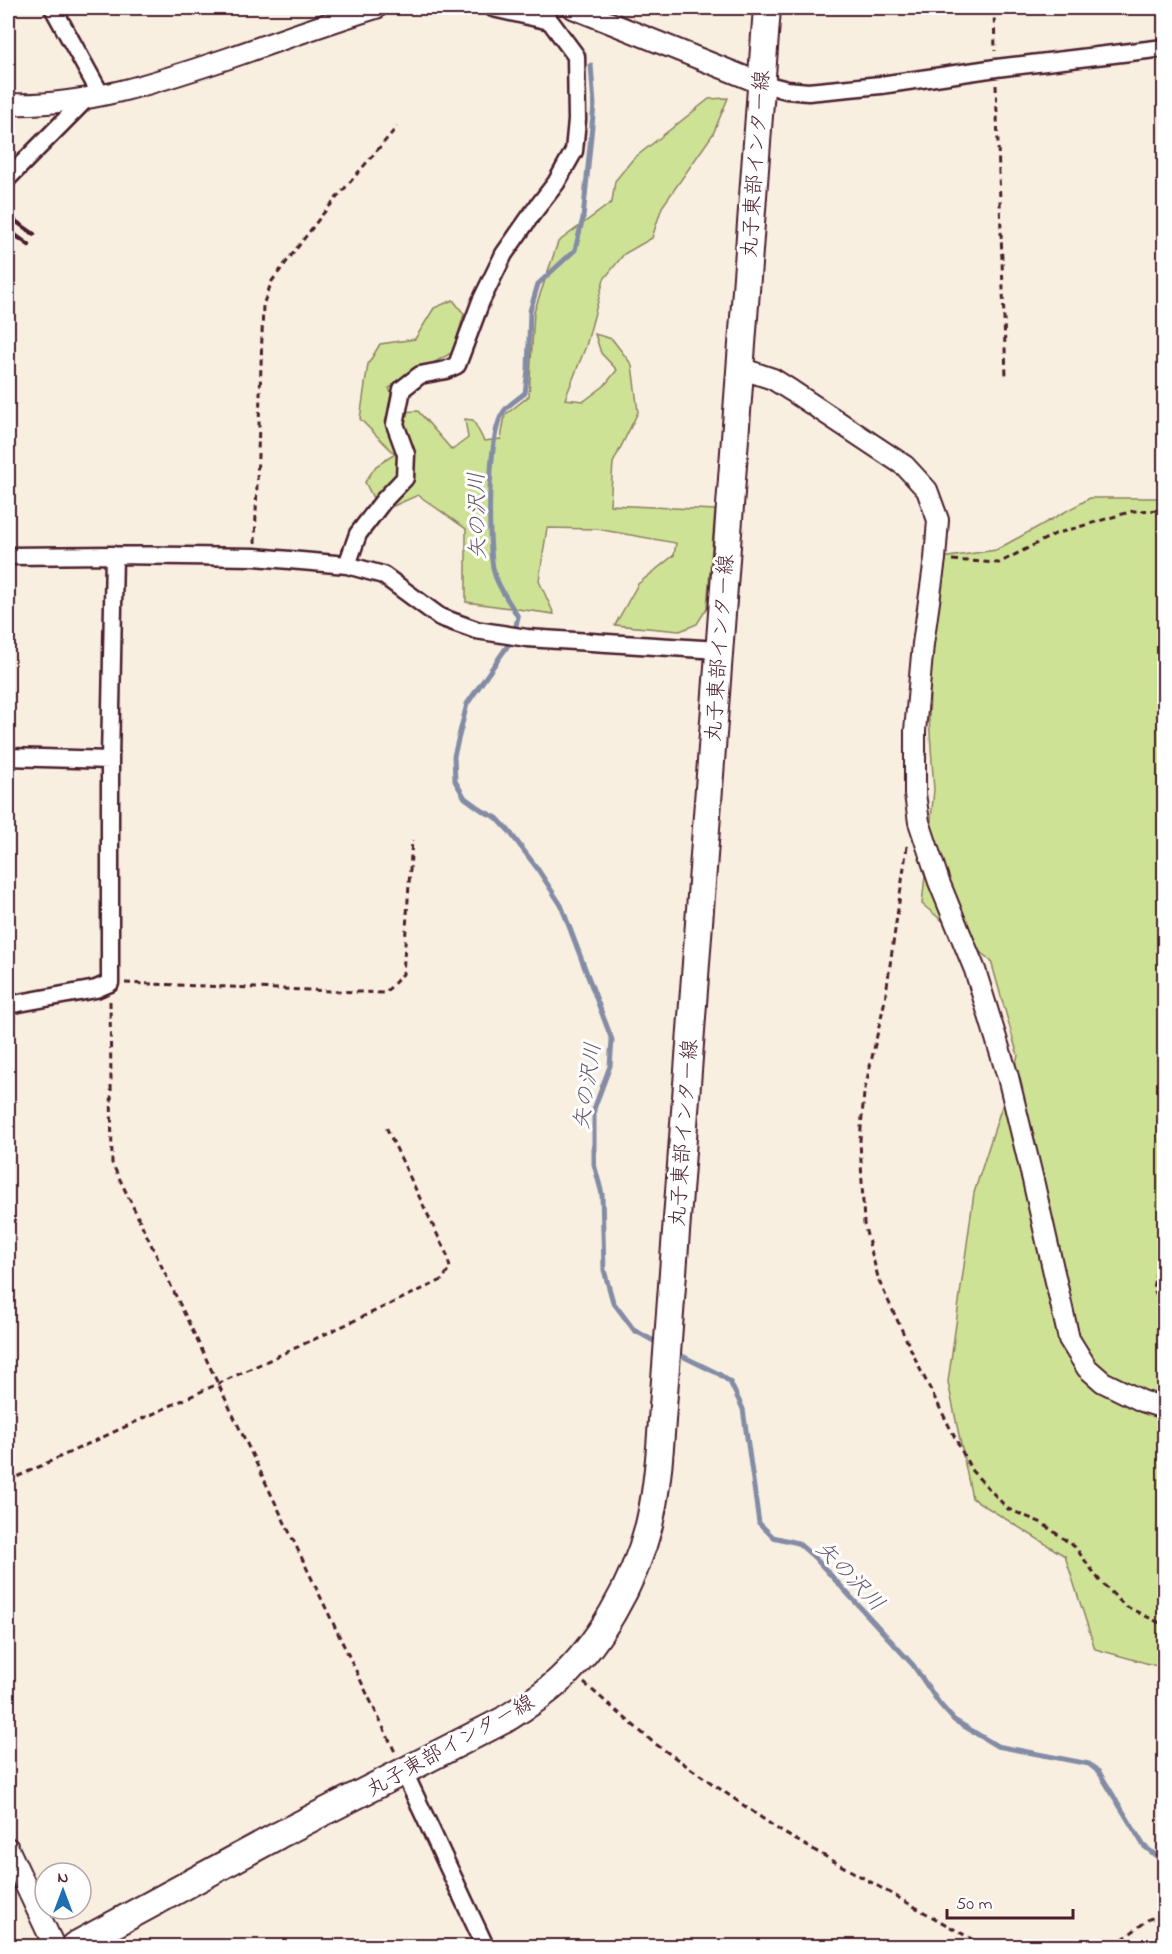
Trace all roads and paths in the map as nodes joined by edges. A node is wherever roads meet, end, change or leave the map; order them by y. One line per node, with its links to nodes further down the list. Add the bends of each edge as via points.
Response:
1 (53, 8): 10 (street)
2 (376, 8): 10 (street, via 165,80)
3 (493, 8): 21 (street, via 550,21 576,56 574,151 504,255 481,301 457,365 420,375 402,388 395,424 406,454 405,478 358,534)
4 (573, 8): 9 (street)
5 (767, 8): 9 (main road, 丸子東部インター線)
6 (994, 8): 8 (path)
7 (1164, 48): 8 (street)
8 (996, 68): 9 (street, via 808,92); 15 (path)
9 (760, 83): 14 (main road, 丸子東部インター線)
10 (94, 97): 11 (street); 13 (street)
11 (8, 104)
12 (397, 128): 19 (path, via 322,215 272,281 263,305)
13 (8, 178)
14 (740, 368): 20 (street, via 792,390 905,466 927,490 938,520); 22 (main road, 丸子東部インター線)
15 (1006, 377)
16 (1164, 510): 20 (path, via 1133,511 1055,534 999,563)
17 (114, 555): 18 (street); 19 (street); 24 (street)
18 (8, 556)
19 (255, 556): 21 (street)
20 (935, 559): 33 (street, via 915,731 919,822 975,970 1008,1077 1069,1339 1087,1368 1102,1382)
21 (347, 566): 22 (street, via 383,575 440,617 476,630 526,638)
22 (719, 650): 36 (main road, 丸子東部インター線, via 653,1503 642,1548 619,1599 588,1649)
23 (8, 757): 24 (street)
24 (110, 760): 27 (street)
25 (908, 839): 35 (path, via 885,1000 864,1093 864,1224 879,1281 972,1471 1008,1509 1042,1523 1075,1547 1125,1606)
26 (412, 840): 27 (path, via 403,974 385,993)
27 (110, 983): 28 (street); 32 (path, via 112,1163)
28 (8, 1005)
29 (386, 1127): 32 (path, via 450,1268 442,1280)
30 (1164, 1251): 31 (path, via 1153,1288)
31 (1164, 1307)
32 (218, 1385): 34 (path); 37 (path)
33 (1164, 1408)
34 (8, 1481)
35 (1164, 1625)
36 (569, 1670): 37 (main road, 丸子東部インター線, via 538,1698 504,1720); 43 (path, via 654,1743 782,1832)
37 (404, 1772): 41 (main road, 丸子東部インター線); 42 (street)
38 (8, 1848): 40 (street)
39 (1164, 1914): 44 (path, via 1149,1919)
40 (54, 1947)
41 (74, 1947)
42 (485, 1947)
43 (984, 1947)
44 (1114, 1947)

